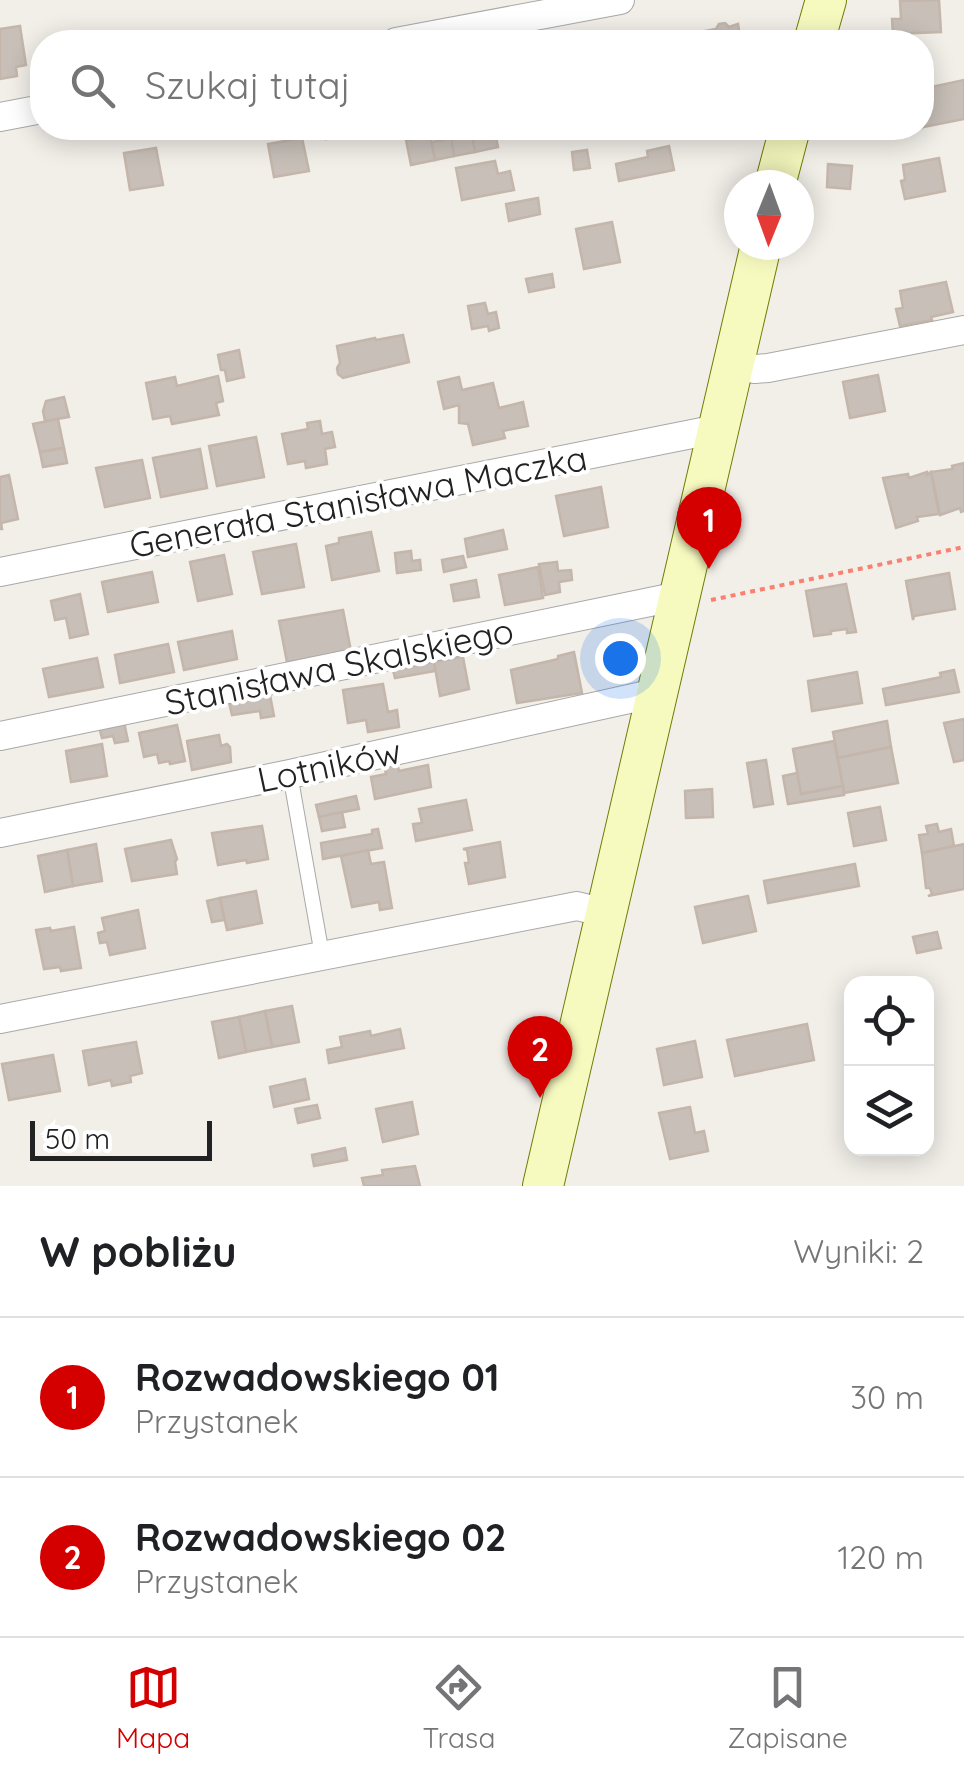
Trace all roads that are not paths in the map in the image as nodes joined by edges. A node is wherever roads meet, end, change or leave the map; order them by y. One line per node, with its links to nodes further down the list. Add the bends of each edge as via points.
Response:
1 (620, 0): 3 (street)
2 (826, 0): 4 (street)
3 (460, 30)
4 (817, 30)
5 (30, 111): 6 (street)
6 (0, 117)
7 (787, 140): 8 (street)
8 (779, 170)
9 (757, 260): 11 (street)
10 (964, 330): 11 (street, via 768,368)
11 (733, 364): 12 (street)
12 (717, 435): 13 (street, Generała Stanisława Maczka, via 702,432); 14 (street)
13 (0, 572)
14 (678, 601): 15 (street); 16 (street, Stanisława Skalskiego)
15 (656, 694): 17 (street, Lotników); 19 (street)
16 (0, 736)
17 (290, 774): 18 (street, Lotników); 20 (lane)
18 (0, 833)
19 (605, 913): 20 (street, via 578,906); 22 (street)
20 (322, 954): 21 (street)
21 (0, 1018)
22 (543, 1186)

